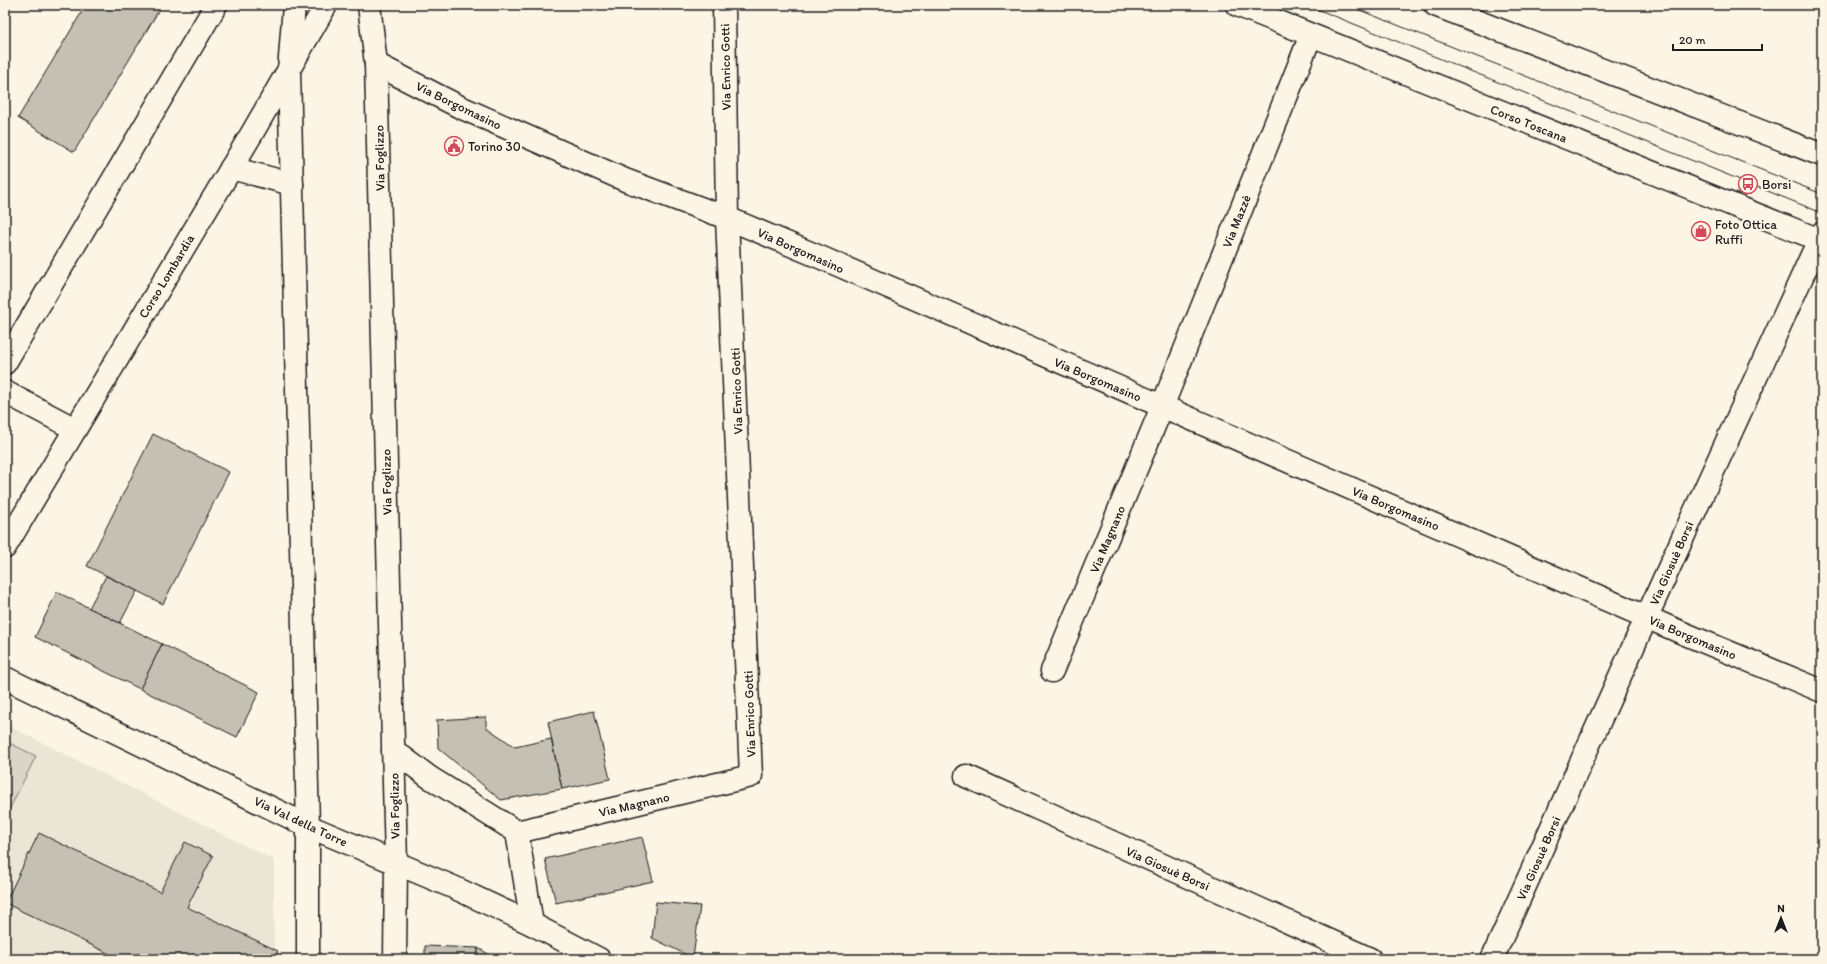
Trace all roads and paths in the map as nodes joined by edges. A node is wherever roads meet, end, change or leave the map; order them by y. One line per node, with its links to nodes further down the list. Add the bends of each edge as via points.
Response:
1 (216, 5): 16 (street)
2 (294, 5): 10 (street)
3 (326, 5): 10 (street, Corso Lombardia)
4 (370, 5): 9 (street, Via Foglizzo)
5 (724, 5): 14 (street, Via Enrico Gotti)
6 (1237, 5): 8 (street, Corso Toscana)
7 (1435, 5): 11 (street)
8 (1311, 35): 15 (street, Corso Toscana); 18 (street, Via Mazzè)
9 (376, 64): 14 (street, Via Borgomasino, via 460,107 611,174); 25 (street, Via Foglizzo)
10 (289, 71): 12 (street, Corso Lombardia); 13 (street)
11 (1822, 156)
12 (231, 168): 13 (street); 19 (street, Corso Lombardia)
13 (292, 184): 28 (street)
14 (728, 218): 18 (street, Via Borgomasino); 26 (street, Via Enrico Gotti)
15 (1821, 238): 21 (street, Via Giosuè Borsi)
16 (5, 363)
17 (5, 392): 19 (street)
18 (1162, 407): 21 (street, Via Borgomasino); 22 (street, Via Magnano)
19 (75, 429): 20 (street, Corso Lombardia)
20 (5, 547)
21 (1647, 618): 24 (street, Via Borgomasino); 36 (street, Via Giosuè Borsi)
22 (1052, 671)
23 (5, 678): 28 (street, Via Val della Torre)
24 (1822, 691)
25 (393, 750): 29 (street, via 429,777); 30 (street, Via Foglizzo)
26 (751, 776): 29 (street, Via Magnano)
27 (966, 776): 35 (street, Via Giosuè Borsi)
28 (308, 826): 30 (street, Via Val della Torre); 32 (street)
29 (517, 832): 31 (street)
30 (396, 863): 31 (street, Via Val della Torre); 33 (street, Via Foglizzo)
31 (532, 924): 34 (street, Via Val della Torre)
32 (308, 959)
33 (395, 959)
34 (600, 959)
35 (1370, 959)
36 (1492, 959)

